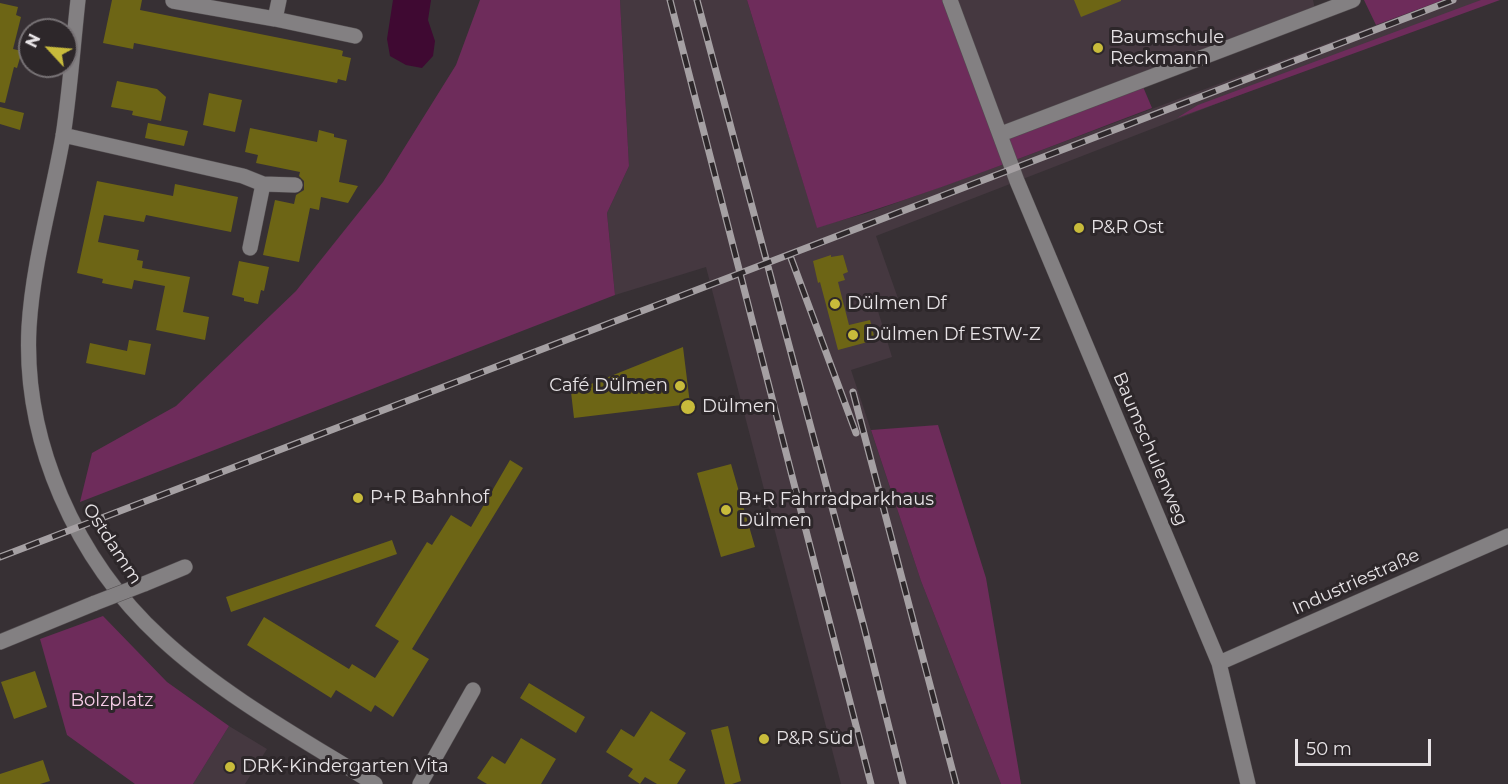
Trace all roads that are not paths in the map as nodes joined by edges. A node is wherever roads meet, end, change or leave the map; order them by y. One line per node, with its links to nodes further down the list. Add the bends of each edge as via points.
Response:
1 (78, 0): 9 (street, Ostdamm)
2 (279, 0): 6 (street)
3 (950, 0): 8 (street, Baumschulenweg)
4 (1353, 0): 8 (street)
5 (173, 1): 6 (street)
6 (275, 20): 7 (street)
7 (355, 36)
8 (1001, 134): 16 (street, Baumschulenweg, via 1017,182)
9 (63, 135): 10 (street, via 243,176); 18 (street, Ostdamm, via 32,294 30,391 45,456 71,520 111,583 161,638 240,699)
10 (263, 184): 11 (street); 12 (street)
11 (295, 185)
12 (250, 248)
13 (1508, 536): 16 (street, Industriestraße)
14 (185, 567): 15 (street, bridge)
15 (0, 642)
16 (1219, 663): 20 (street, Baumschulenweg)
17 (473, 690): 19 (street)
18 (375, 784)
19 (420, 784)
20 (1248, 784)

